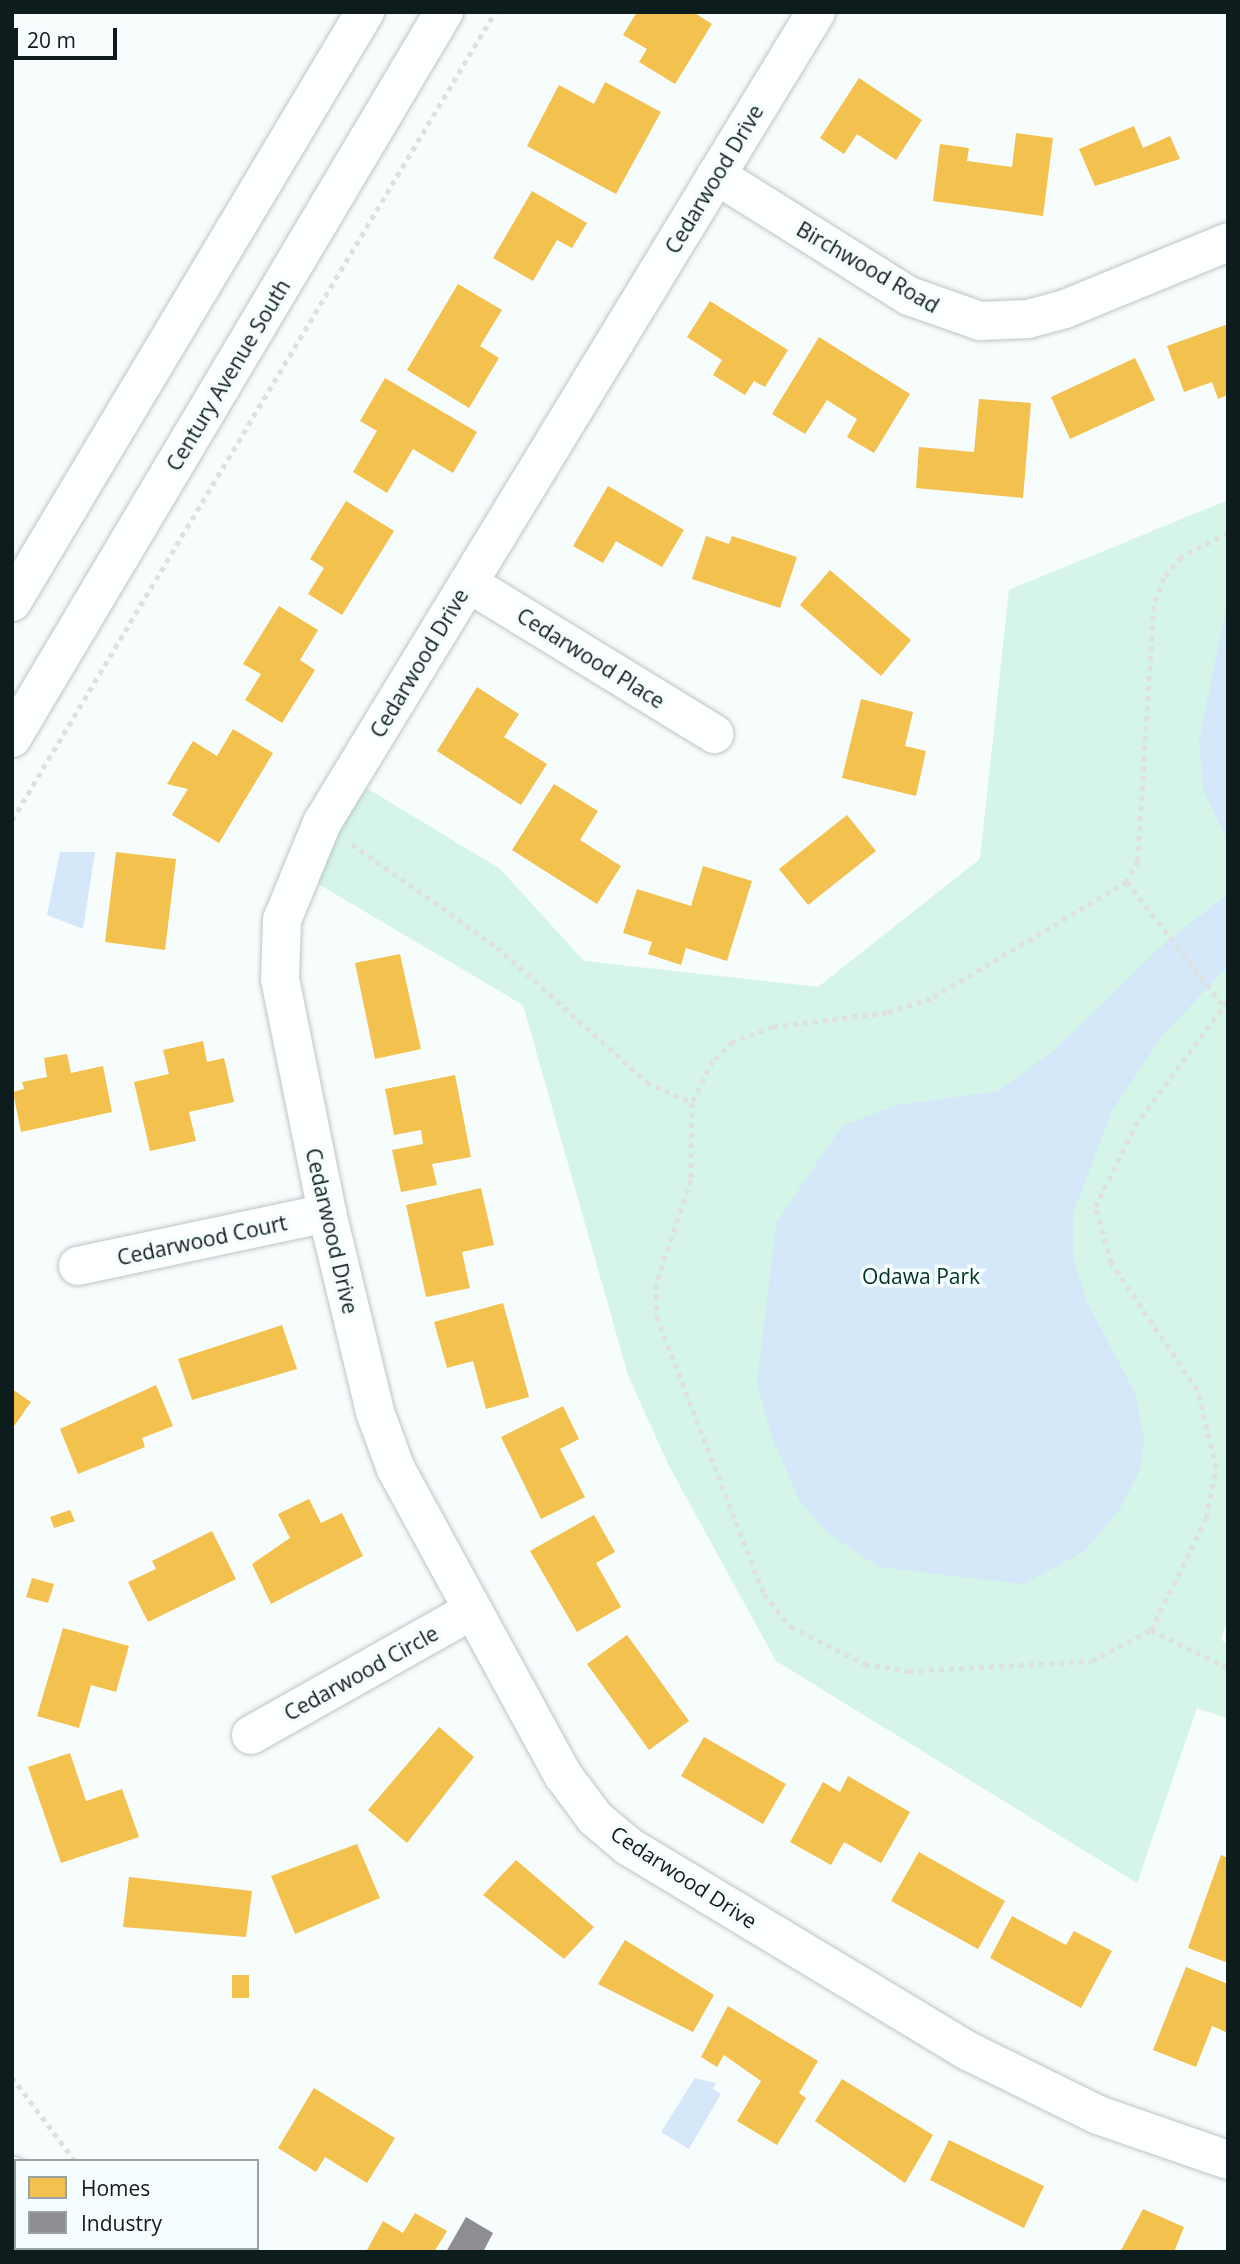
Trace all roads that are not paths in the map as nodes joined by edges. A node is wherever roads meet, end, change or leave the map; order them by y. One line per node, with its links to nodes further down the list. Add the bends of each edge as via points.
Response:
1 (365, 12): 7 (street)
2 (444, 12): 9 (street, Century Avenue South)
3 (816, 12): 4 (street, Cedarwood Drive)
4 (716, 175): 5 (street, Birchwood Road, via 909,296 980,321 1065,309); 6 (street, Cedarwood Drive)
5 (1228, 242)
6 (468, 583): 8 (street, Cedarwood Place); 10 (street, Cedarwood Drive, via 322,823 282,920 280,979)
7 (12, 602)
8 (714, 734)
9 (12, 738)
10 (327, 1213): 11 (street, Cedarwood Court); 12 (street, Cedarwood Drive, via 375,1412 396,1469)
11 (78, 1266)
12 (471, 1611): 13 (street, Cedarwood Circle); 14 (street, Cedarwood Drive, via 564,1774 595,1818 628,1846 1014,2075 1098,2115)
13 (251, 1735)
14 (1228, 2160)

